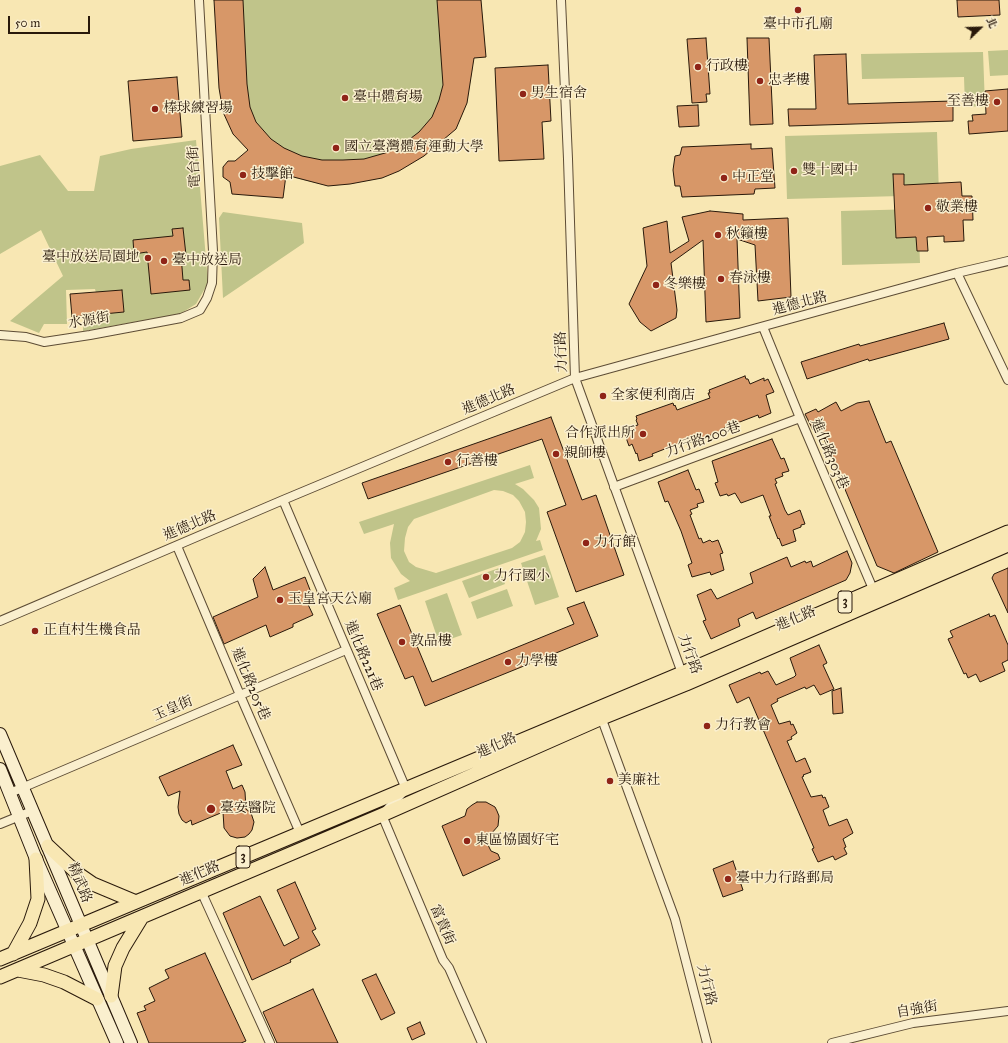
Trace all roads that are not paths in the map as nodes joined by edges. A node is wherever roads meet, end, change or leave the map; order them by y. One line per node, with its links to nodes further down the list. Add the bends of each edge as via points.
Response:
1 (199, 0): 5 (street, 電台街, via 213,251 212,283 200,310)
2 (560, 0): 8 (street, 力行路)
3 (1008, 261): 4 (street, 進德北路)
4 (956, 273): 6 (street, 進德北路); 9 (street)
5 (181, 318): 7 (street, 水源街, via 44,342 26,337)
6 (763, 327): 8 (street, 進德北路); 10 (street, 進化路303巷)
7 (0, 335)
8 (575, 378): 11 (street, 力行路); 12 (street, 進德北路)
9 (1008, 380)
10 (800, 418): 11 (street, 力行路200巷); 16 (street, 進化路303巷)
11 (614, 487): 19 (street, 力行路)
12 (283, 500): 15 (street, 進德北路); 18 (street, 進化路221巷)
13 (1008, 532): 16 (main road, 進化路 / 3)
14 (1008, 545): 19 (main road, 進化路 / 3)
15 (177, 546): 17 (street, 進德北路); 20 (street, 進化路205巷)
16 (873, 589): 19 (main road, 進化路 / 3)
17 (0, 621)
18 (346, 650): 20 (street, 玉皇街); 25 (street, 進化路221巷)
19 (684, 679): 21 (main road, 進化路 / 3)
20 (240, 695): 24 (street, 玉皇街); 31 (street, 進化路205巷)
21 (600, 713): 25 (main road, 進化路 / 3); 28 (main road, 進化路 / 3); 52 (street, 力行路, via 675,919)
22 (0, 734): 24 (street, 精武路)
23 (0, 769): 26 (street, 精武路)
24 (22, 788): 26 (street, 玉皇街); 27 (street, 精武路)
25 (406, 789): 28 (street); 31 (main road, 進化路 / 3)
26 (10, 793): 29 (street, 精武路)
27 (32, 810): 29 (street); 32 (street, 精武路)
28 (382, 815): 34 (main road, 進化路 / 3); 51 (street, 富貴街, via 443,960 449,968)
29 (18, 816): 30 (street); 33 (street, 精武路)
30 (0, 824)
31 (300, 833): 35 (main road, 進化路 / 3)
32 (48, 846): 35 (main road, via 93,884); 37 (street, 精武路)
33 (36, 859): 38 (street, 精武路); 41 (main road, via 38,899 30,923)
34 (201, 891): 36 (main road, 進化路 / 3); 50 (street)
35 (136, 902): 37 (main road, 進化路 / 3)
36 (142, 917): 39 (main road, 進化路 / 3); 45 (main road, via 115,966)
37 (80, 925): 38 (main road, 進化路 / 3); 39 (street, 精武路)
38 (68, 931): 40 (street, 精武路); 41 (main road, 進化路 / 3)
39 (88, 941): 40 (main road, 進化路 / 3); 45 (street, 精武路)
40 (74, 946): 43 (main road, 進化路 / 3); 46 (street, 精武路)
41 (13, 954): 42 (main road, 進化路 / 3)
42 (0, 959)
43 (18, 970): 44 (main road, 進化路 / 3); 46 (main road, via 64,982)
44 (0, 977)
45 (111, 996): 49 (street, 精武路)
46 (97, 999): 48 (street, 精武路)
47 (1008, 1011): 53 (street, 自強街, via 913,1023)
48 (117, 1043)
49 (131, 1043)
50 (270, 1043)
51 (482, 1043)
52 (707, 1043)
53 (832, 1043)

